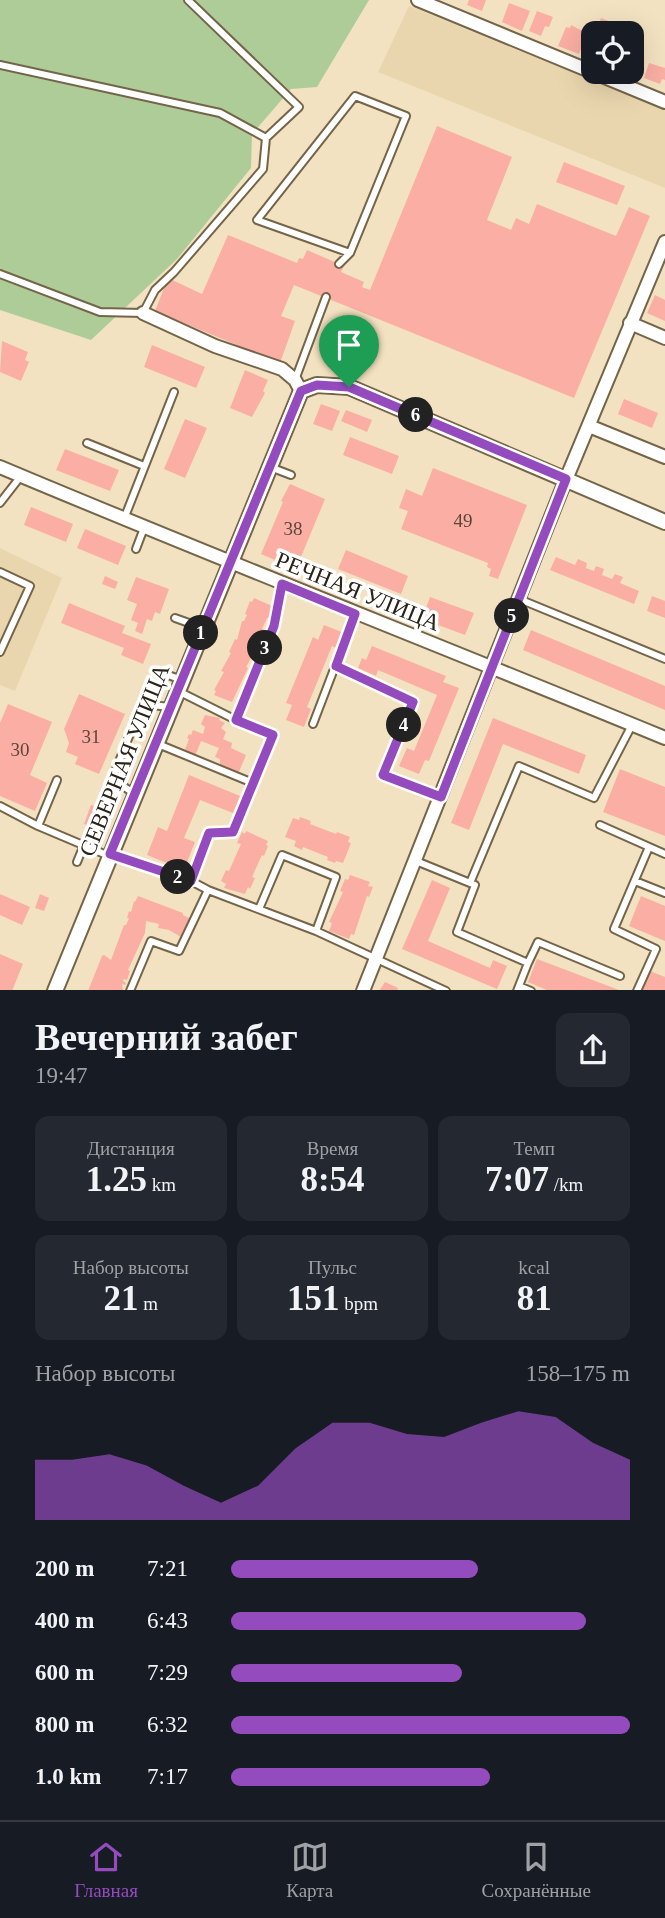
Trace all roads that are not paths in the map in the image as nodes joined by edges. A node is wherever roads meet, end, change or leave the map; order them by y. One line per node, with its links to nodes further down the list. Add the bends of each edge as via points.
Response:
1 (188, 0): 5 (lane, via 299,107)
2 (418, 0): 4 (street)
3 (0, 65): 5 (lane, via 220,113)
4 (665, 102)
5 (266, 138): 11 (lane, via 262,169 155,290)
6 (665, 242): 12 (street)
7 (350, 253): 7 (lane, via 257,220 355,96 406,116); 8 (lane)
8 (339, 264)
9 (0, 274): 11 (lane, via 100,312)
10 (326, 298): 14 (lane)
11 (143, 313): 14 (street, via 215,346 282,369)
12 (630, 323): 13 (street); 16 (street)
13 (665, 338)
14 (298, 385): 20 (street, СЕВЕРНАЯ УЛИЦА); 24 (street, via 349,387)
15 (174, 392): 19 (lane)
16 (589, 426): 18 (street); 24 (street)
17 (87, 443): 19 (lane)
18 (665, 457)
19 (144, 466): 26 (lane)
20 (270, 466): 22 (lane); 30 (street, СЕВЕРНАЯ УЛИЦА)
21 (0, 467): 23 (street, РЕЧНАЯ УЛИЦА)
22 (290, 475)
23 (21, 476): 25 (lane); 26 (street, РЕЧНАЯ УЛИЦА)
24 (566, 479): 27 (street); 33 (street)
25 (0, 503)
26 (124, 519): 28 (street, РЕЧНАЯ УЛИЦА)
27 (665, 522)
28 (144, 528): 29 (lane); 30 (street, РЕЧНАЯ УЛИЦА)
29 (136, 549)
30 (229, 563): 32 (street, РЕЧНАЯ УЛИЦА); 36 (street, СЕВЕРНАЯ УЛИЦА)
31 (0, 573): 37 (lane, via 30,586)
32 (282, 584): 34 (street, РЕЧНАЯ УЛИЦА); 44 (lane, via 274,626)
33 (519, 599): 38 (lane); 40 (street)
34 (355, 614): 39 (lane); 40 (street, РЕЧНАЯ УЛИЦА)
35 (175, 618): 36 (lane)
36 (203, 628): 42 (street, СЕВЕРНАЯ УЛИЦА)
37 (0, 652)
38 (665, 659)
39 (336, 666): 45 (lane); 52 (lane, via 413,702 383,775)
40 (492, 667): 46 (street, РЕЧНАЯ УЛИЦА); 52 (street)
41 (157, 671): 42 (lane)
42 (179, 685): 43 (street, СЕВЕРНАЯ УЛИЦА); 44 (lane)
43 (170, 707): 48 (street, СЕВЕРНАЯ УЛИЦА); 51 (lane, via 142,704 112,779)
44 (236, 720): 50 (lane, via 273,735)
45 (313, 724)
46 (632, 725): 47 (street, РЕЧНАЯ УЛИЦА); 64 (lane, via 594,798 519,766)
47 (665, 738)
48 (156, 743): 50 (lane); 51 (street, СЕВЕРНАЯ УЛИЦА)
49 (57, 780): 55 (lane)
50 (253, 783): 62 (lane, via 233,832 209,833)
51 (135, 794): 59 (street, СЕВЕРНАЯ УЛИЦА)
52 (441, 797): 60 (street)
53 (0, 806): 55 (lane)
54 (600, 825): 57 (lane)
55 (38, 826): 56 (lane)
56 (84, 845): 59 (lane); 61 (lane)
57 (649, 847): 58 (lane); 63 (lane)
58 (665, 854)
59 (109, 855): 62 (lane); 75 (street, СЕВЕРНАЯ УЛИЦА)
60 (416, 860): 64 (lane); 71 (street)
61 (77, 862)
62 (191, 881): 65 (lane)
63 (635, 881): 66 (lane); 69 (lane, via 614,929)
64 (470, 883): 72 (lane, via 475,885 457,932)
65 (208, 890): 67 (lane); 76 (lane, via 178,951 151,941)
66 (665, 893)
67 (259, 909): 68 (lane); 68 (lane, via 282,855 335,877)
68 (316, 931): 71 (lane)
69 (656, 949): 70 (lane); 80 (lane)
70 (665, 952)
71 (377, 958): 77 (street); 78 (lane)
72 (528, 963): 73 (lane, via 538,942); 74 (lane)
73 (620, 976)
74 (518, 988): 79 (lane)
75 (55, 990)
76 (130, 990)
77 (363, 990)
78 (446, 990)
79 (530, 990)
80 (637, 990)

